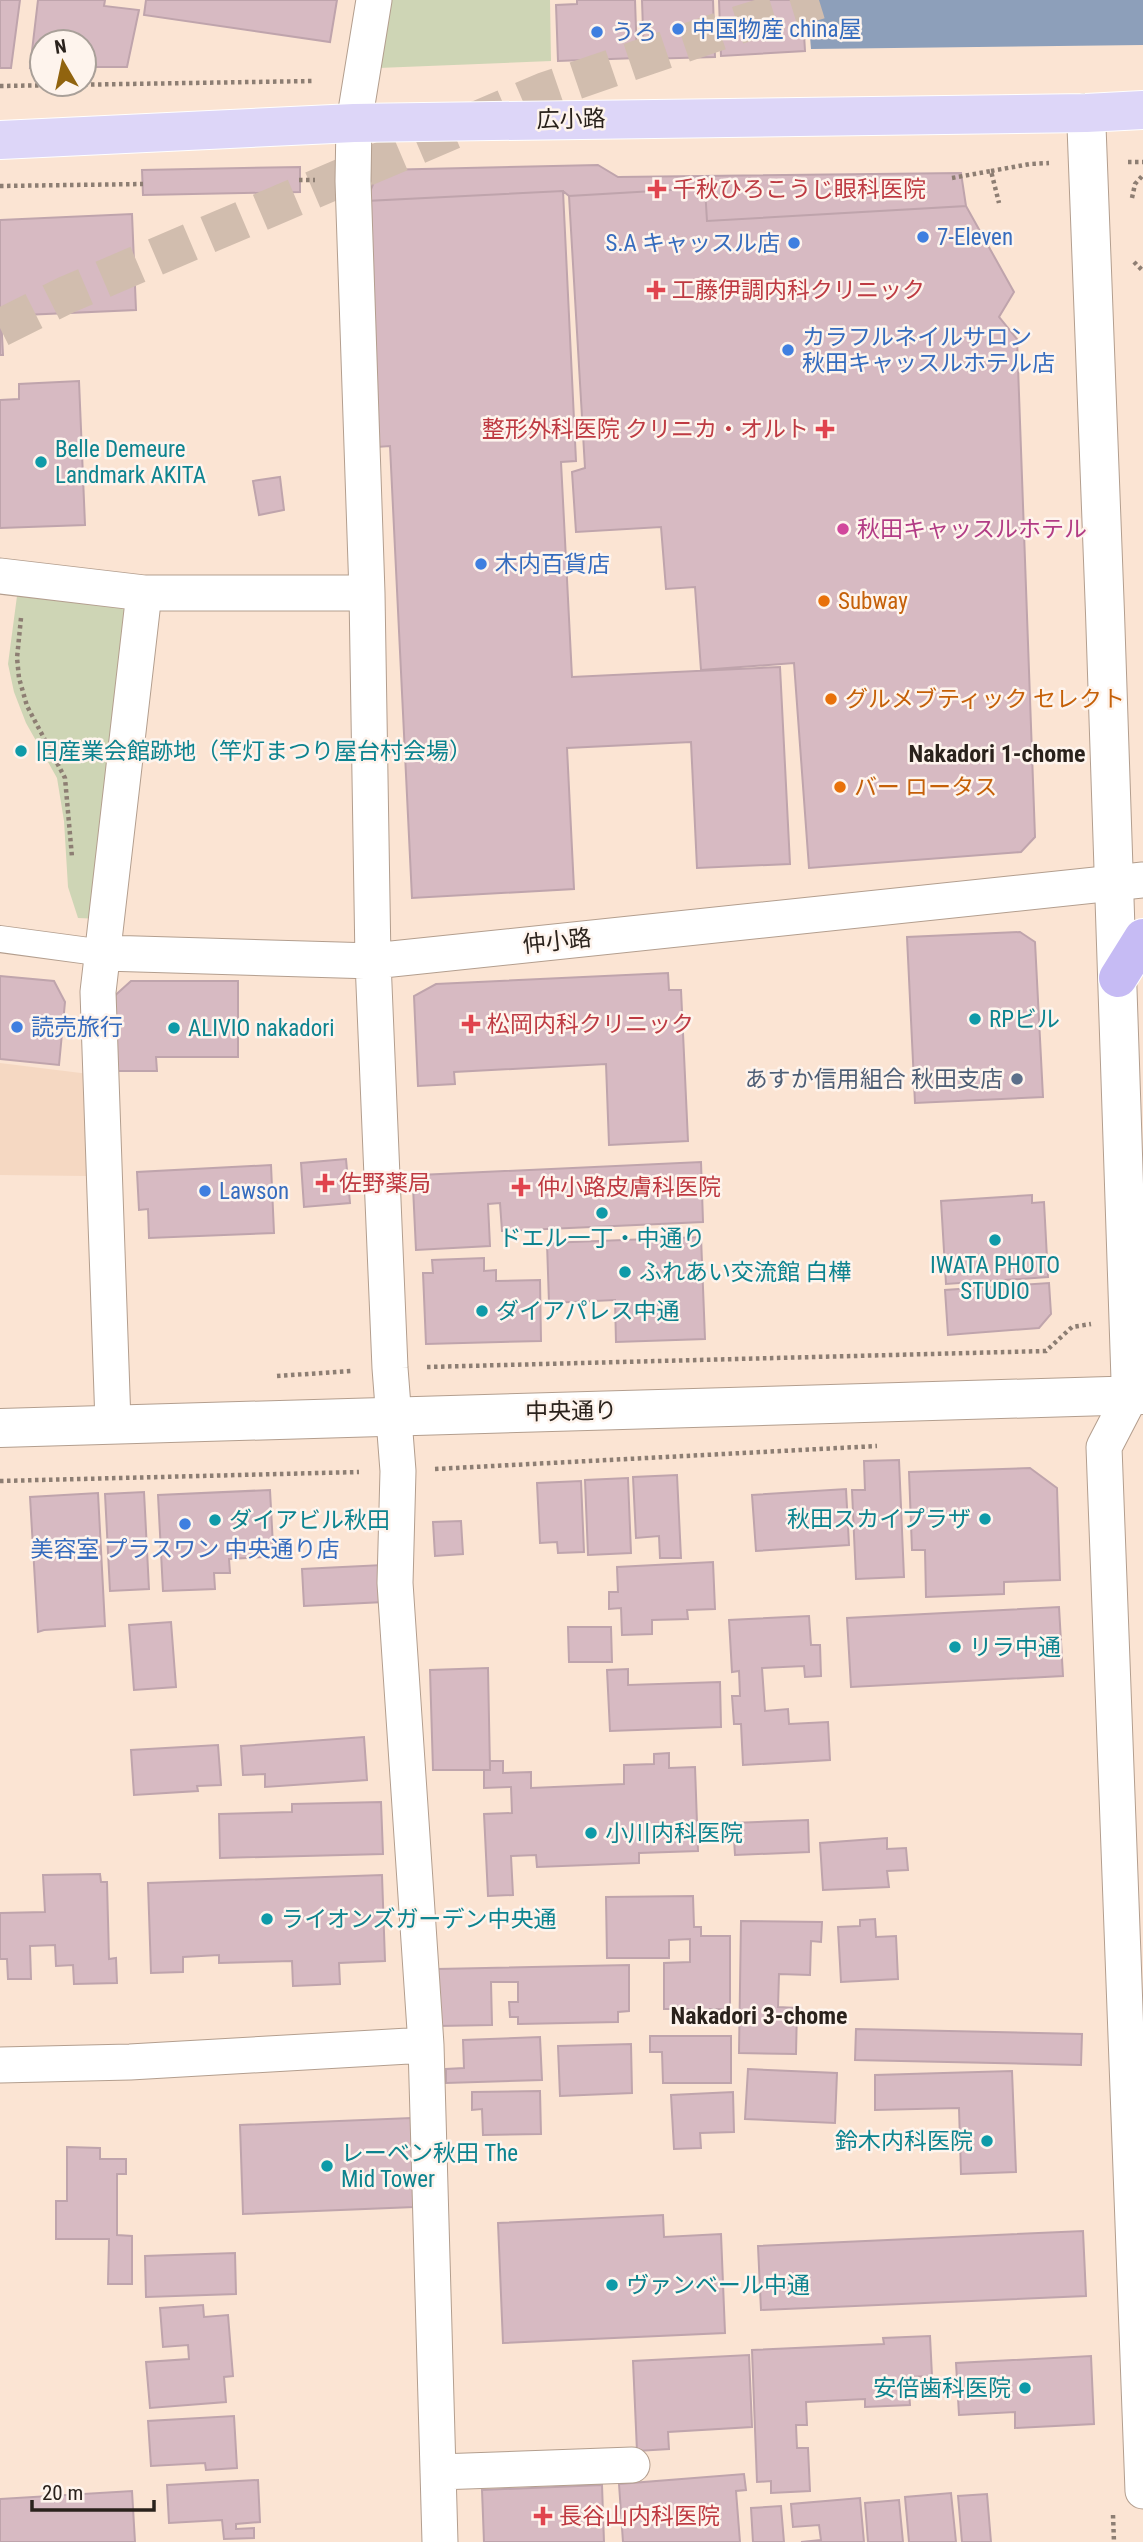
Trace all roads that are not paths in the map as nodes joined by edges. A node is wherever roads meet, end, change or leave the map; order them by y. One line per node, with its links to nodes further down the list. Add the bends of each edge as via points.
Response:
1 (374, 0): 4 (street)
2 (1143, 110): 3 (main road, 広小路)
3 (1086, 113): 4 (main road, 広小路); 9 (street)
4 (354, 122): 5 (main road, 広小路); 8 (street)
5 (0, 140)
6 (13, 577): 7 (street)
7 (144, 593): 8 (street); 12 (street)
8 (368, 593): 13 (street)
9 (1128, 882): 13 (street, 仲小路); 14 (street)
10 (1143, 938): 14 (highway)
11 (0, 939): 12 (street, 仲小路)
12 (104, 953): 13 (street, 仲小路); 17 (street, via 98,992)
13 (373, 961): 16 (street)
14 (1118, 978): 15 (street, via 1128,1320)
15 (1137, 1395): 16 (street, 中央通り); 23 (street, via 1104,1447)
16 (394, 1415): 17 (street, 中央通り); 19 (street, via 398,1471 395,1583)
17 (113, 1423): 18 (street, 中央通り)
18 (0, 1428)
19 (426, 2045): 20 (street); 22 (street)
20 (0, 2065)
21 (632, 2465): 22 (street)
22 (438, 2472): 24 (street)
23 (1143, 2491)
24 (440, 2542)

